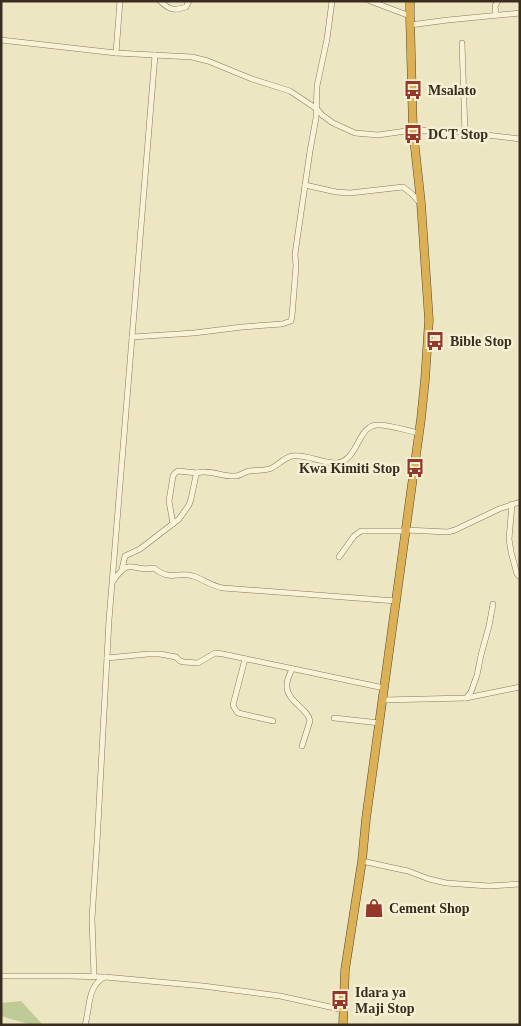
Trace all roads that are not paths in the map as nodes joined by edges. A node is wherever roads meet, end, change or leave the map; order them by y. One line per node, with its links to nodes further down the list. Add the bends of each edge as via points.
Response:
1 (120, 1): 14 (street)
2 (160, 1): 3 (street, via 175,10 186,6)
3 (189, 1)
4 (332, 1): 16 (street)
5 (370, 1): 10 (street)
6 (410, 1): 10 (highway)
7 (498, 1): 9 (street)
8 (520, 13): 9 (street)
9 (496, 15): 11 (street)
10 (410, 16): 11 (highway)
11 (410, 25): 17 (highway)
12 (1, 40): 14 (street)
13 (462, 43): 18 (street)
14 (116, 53): 15 (street)
15 (154, 55): 16 (street, via 208,61 290,91); 22 (street)
16 (316, 110): 17 (street, via 355,133 378,136); 20 (street)
17 (414, 130): 18 (street); 21 (highway)
18 (465, 133): 19 (street)
19 (520, 139)
20 (305, 185): 21 (street, via 350,193 403,187); 22 (street, via 295,254 291,321)
21 (421, 203): 23 (highway, via 429,320)
22 (132, 337): 32 (street)
23 (419, 433): 24 (street, via 378,425 368,428 353,453 338,463 308,456 290,456 272,468 240,475); 28 (highway)
24 (197, 473): 27 (street, via 192,499); 27 (street, via 178,471 173,476 169,501)
25 (520, 502): 26 (street)
26 (512, 504): 28 (street, via 448,532); 31 (street, via 509,543)
27 (174, 524): 30 (street, via 125,556)
28 (406, 530): 29 (street, via 361,531); 33 (highway)
29 (339, 557)
30 (122, 569): 32 (street); 33 (street, via 132,566 154,568 165,575 190,575 230,589)
31 (520, 577)
32 (112, 581): 35 (street)
33 (396, 601): 39 (highway)
34 (493, 604): 40 (street, via 477,675)
35 (107, 658): 36 (street, via 160,654 198,663 215,653); 49 (street, via 92,918)
36 (245, 659): 37 (street); 43 (street, via 234,709 238,713)
37 (292, 669): 39 (street); 45 (street, via 287,689 310,721)
38 (520, 687): 40 (street)
39 (384, 688): 41 (highway)
40 (466, 698): 41 (street)
41 (383, 700): 44 (highway)
42 (334, 718): 44 (street)
43 (273, 721)
44 (380, 723): 46 (highway)
45 (302, 746)
46 (362, 860): 47 (street, via 446,883); 51 (highway, via 345,970)
47 (520, 884)
48 (1, 976): 49 (street)
49 (94, 977): 50 (street)
50 (105, 977): 51 (street, via 253,992); 52 (street, via 94,986)
51 (344, 1010): 53 (highway)
52 (85, 1025)
53 (343, 1025)

